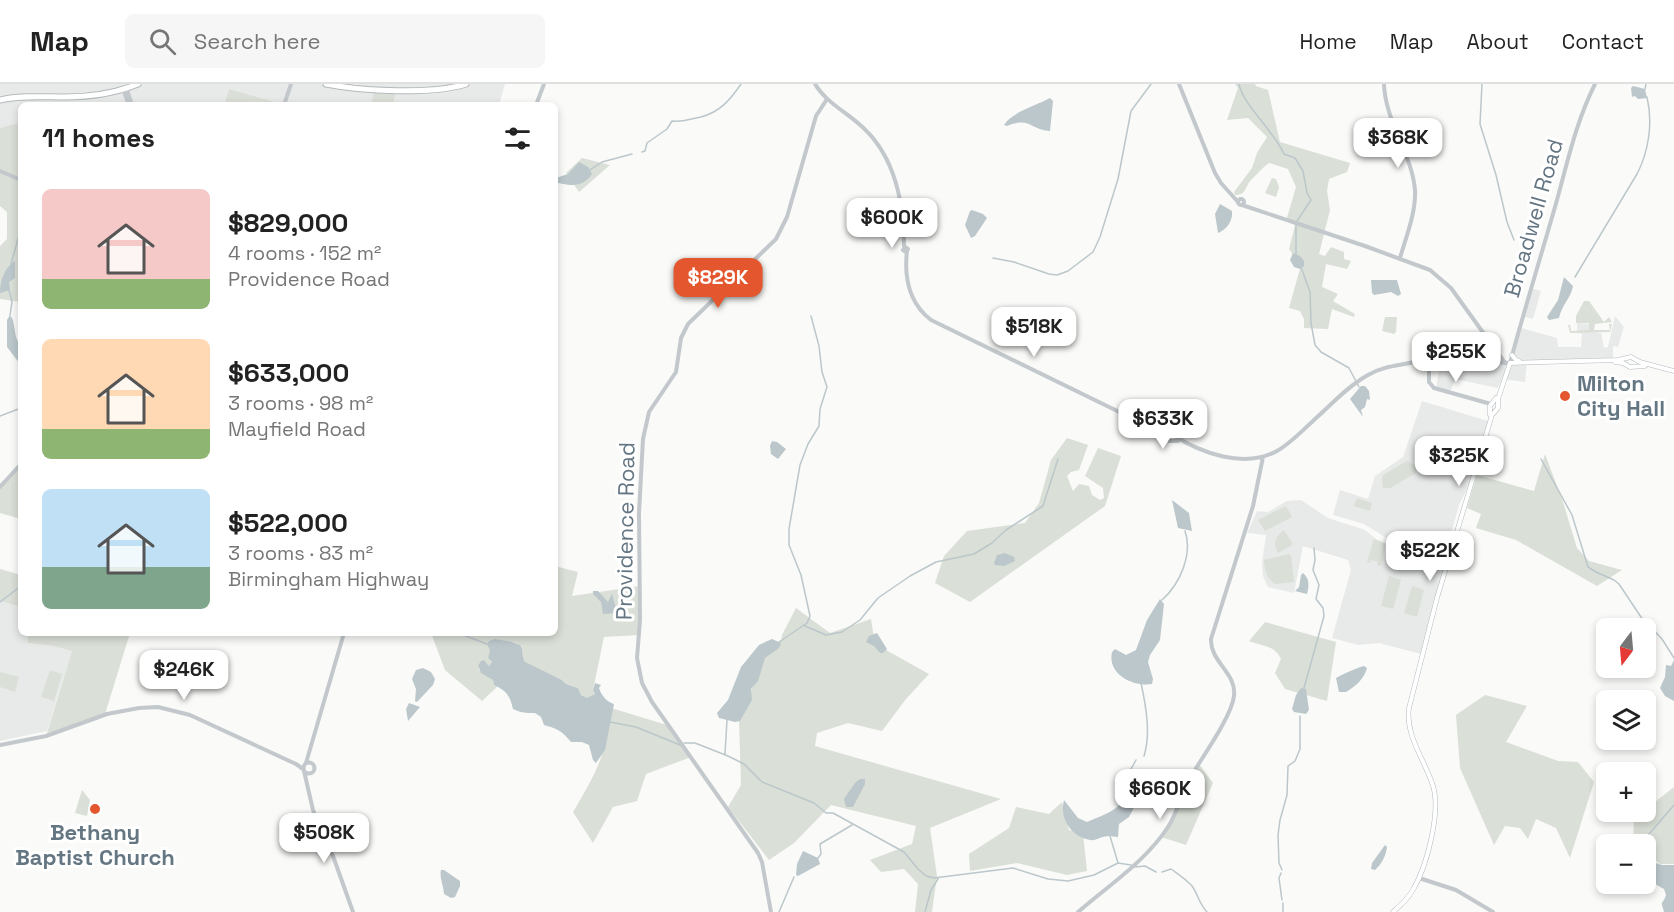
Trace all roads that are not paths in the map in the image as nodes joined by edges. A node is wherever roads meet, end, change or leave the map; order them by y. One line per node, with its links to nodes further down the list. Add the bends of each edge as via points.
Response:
1 (138, 84): 10 (main road)
2 (291, 84): 14 (street)
3 (328, 84): 4 (main road, via 360,89 429,90)
4 (466, 84)
5 (544, 84): 15 (street)
6 (815, 84): 11 (street)
7 (1179, 84): 18 (street, via 1215,173 1233,196 1251,207)
8 (1384, 84): 18 (street, via 1414,190 1414,206)
9 (1595, 84): 19 (street, Broadwell Road, via 1573,136)
10 (124, 85): 12 (main road, via 82,96); 13 (street)
11 (827, 99): 31 (street, via 863,128 881,150 898,189 911,296 930,320 1174,438 1232,458); 45 (street, Providence Road, via 816,116 781,232 688,324 681,338 676,372 649,412 643,438 637,658 640,677 652,702 757,851)
12 (0, 100)
13 (129, 102)
14 (285, 102)
15 (537, 102)
16 (0, 171): 17 (street)
17 (18, 179)
18 (1400, 258): 23 (street, via 1445,281)
19 (1512, 355): 23 (street, Broadwell Road); 24 (main road, via 1517,361)
20 (1628, 358): 21 (main road); 24 (main road); 25 (main road)
21 (1635, 359): 26 (main road); 27 (main road)
22 (1428, 362): 23 (street); 29 (street, via 1429,382 1434,388); 31 (street, via 1385,367 1357,382 1285,446)
23 (1504, 362): 24 (main road); 25 (main road); 29 (main road, via 1505,378)
24 (1532, 362)
25 (1627, 364): 26 (main road)
26 (1634, 365): 27 (main road)
27 (1660, 368): 28 (main road)
28 (1674, 371)
29 (1493, 407): 30 (main road); 30 (main road)
30 (1485, 441): 43 (main road, via 1437,597 1408,711 1409,729 1433,784 1437,806)
31 (1263, 457): 46 (street, via 1253,506 1210,639 1214,656 1233,682 1233,703 1189,780 1169,826 1112,885)
32 (18, 467): 33 (street)
33 (0, 487)
34 (343, 636): 36 (street)
35 (0, 745): 38 (street, via 46,736 107,714 158,707 190,715)
36 (310, 752): 37 (street); 39 (street)
37 (305, 763): 38 (street); 39 (street); 40 (street)
38 (296, 764): 40 (street)
39 (313, 765): 41 (street)
40 (304, 770): 41 (street); 42 (street)
41 (312, 772): 42 (street)
42 (308, 789): 44 (street)
43 (1419, 878): 47 (main road, via 1406,900); 48 (street, via 1456,890)
44 (353, 912)
45 (771, 912)
46 (1078, 912)
47 (1393, 912)
48 (1493, 912)

